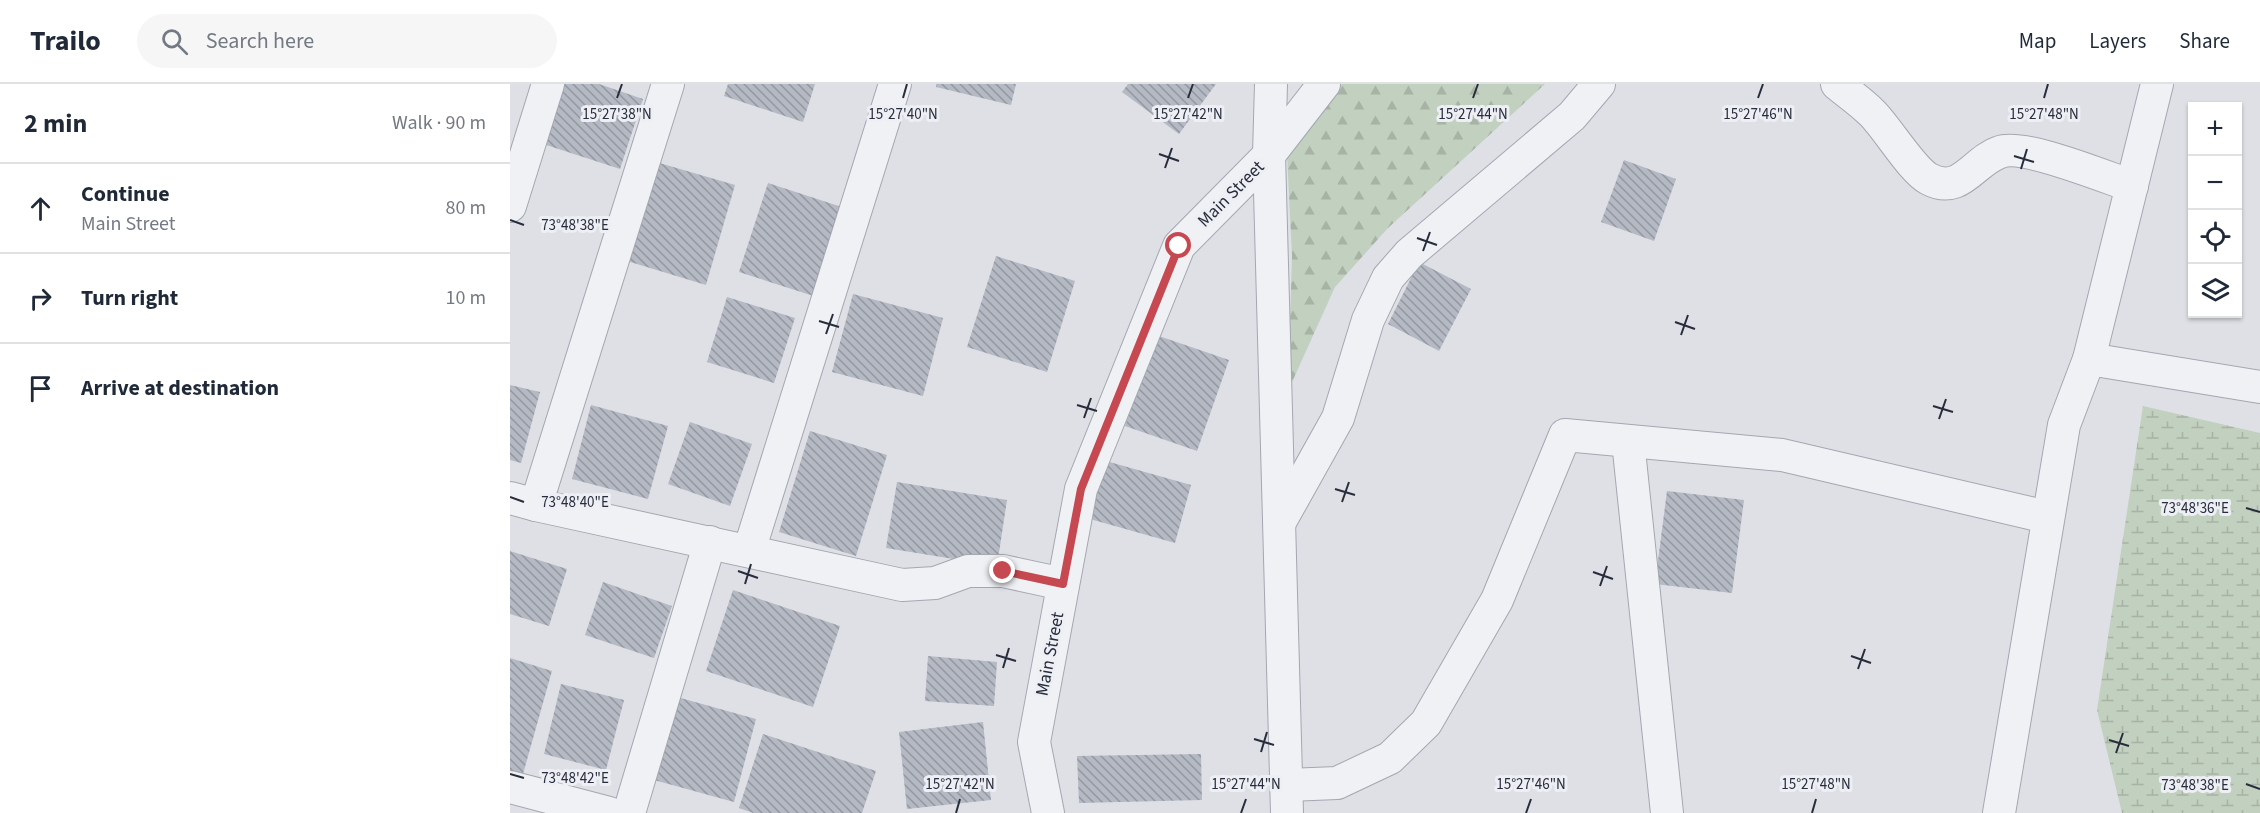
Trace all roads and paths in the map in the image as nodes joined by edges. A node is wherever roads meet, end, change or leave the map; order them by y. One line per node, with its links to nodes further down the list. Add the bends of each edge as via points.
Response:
1 (548, 84): 11 (street)
2 (668, 84): 15 (street)
3 (895, 84): 19 (street)
4 (1271, 84): 9 (street)
5 (1324, 84): 9 (street, Main Street)
6 (1599, 84): 17 (street, via 1572,116 1409,254 1388,278 1368,320 1338,418)
7 (1837, 84): 10 (street, via 1872,113 1926,178 1943,185 1963,180 2001,151 2021,150)
8 (2157, 84): 10 (street)
9 (1269, 155): 17 (street); 20 (street, Main Street, via 1179,246 1081,489)
10 (2132, 186): 12 (street)
11 (510, 206)
12 (2089, 360): 13 (street); 16 (street, via 2064,425)
13 (2260, 387)
14 (1628, 441): 16 (street, via 1782,455); 22 (street, via 1565,435 1497,600 1426,723 1390,758 1337,783); 26 (street)
15 (523, 502): 18 (street)
16 (2047, 517): 27 (street)
17 (1280, 521): 22 (street)
18 (710, 542): 19 (street); 24 (street)
19 (749, 551): 20 (street, via 902,585 935,583 968,570 1003,571)
20 (1063, 584): 25 (street, Main Street, via 1034,742)
21 (510, 787): 23 (street)
22 (1288, 799)
23 (609, 813)
24 (629, 813)
25 (1048, 813)
26 (1667, 813)
27 (1999, 813)

